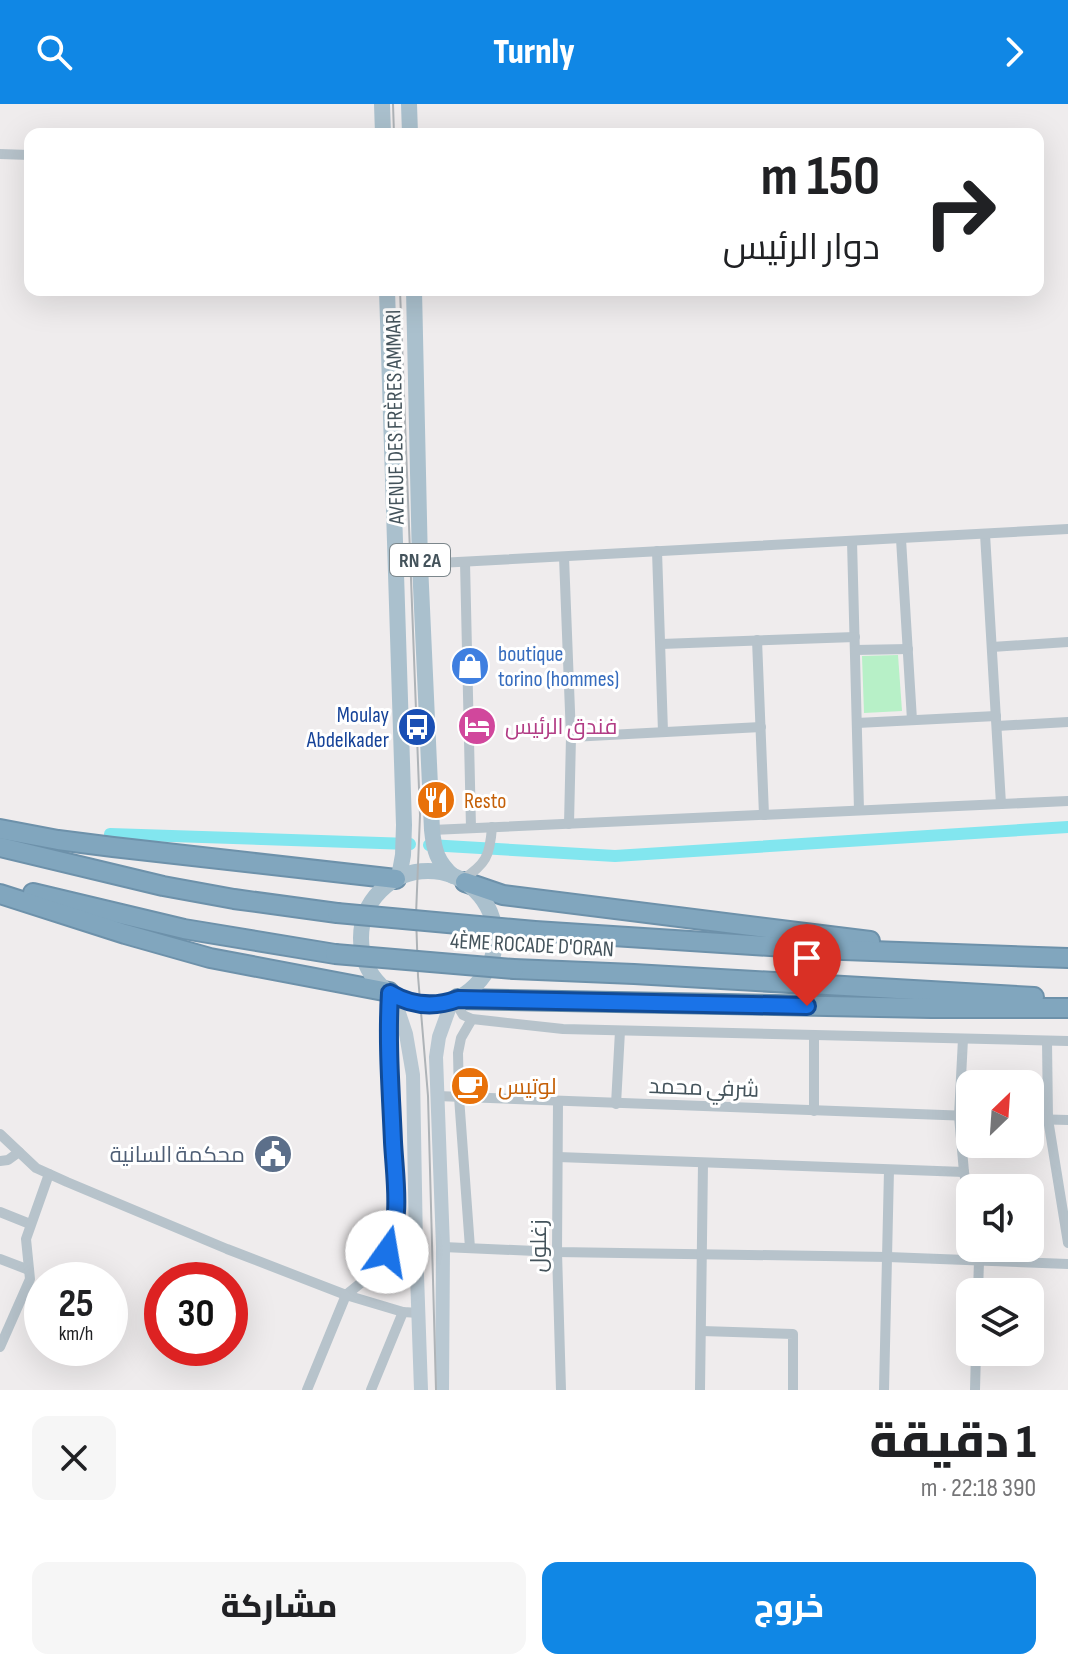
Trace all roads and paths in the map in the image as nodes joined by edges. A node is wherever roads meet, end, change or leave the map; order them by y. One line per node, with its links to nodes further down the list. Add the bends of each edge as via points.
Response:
1 (382, 104): 3 (main road)
2 (409, 104): 4 (main road)
3 (383, 128)
4 (410, 128)
5 (0, 154): 6 (street)
6 (24, 155)
7 (387, 296): 41 (main road, AVENUE DES FRÈRES AMMARI / RN 2A, via 404,825)
8 (414, 296): 16 (main road, AVENUE DES FRÈRES AMMARI / RN 2A)
9 (1068, 529): 10 (street)
10 (985, 534): 11 (street); 21 (street)
11 (901, 539): 12 (street); 22 (street)
12 (852, 541): 13 (street); 17 (street)
13 (657, 551): 14 (street); 20 (street)
14 (564, 557): 15 (street); 30 (street)
15 (465, 562): 16 (street); 37 (street)
16 (420, 564): 39 (main road, AVENUE DES FRÈRES AMMARI / RN 2A)
17 (855, 637): 18 (street); 23 (street)
18 (757, 640): 20 (street); 28 (street)
19 (1068, 642): 21 (street)
20 (661, 644): 29 (street)
21 (992, 647): 25 (street)
22 (908, 649): 23 (street); 24 (street)
23 (855, 650): 27 (street)
24 (912, 720): 25 (street); 27 (street)
25 (996, 721): 26 (street); 32 (street)
26 (1068, 722)
27 (857, 723): 33 (street)
28 (761, 727): 29 (street); 34 (street)
29 (663, 732): 30 (street)
30 (571, 737): 35 (street)
31 (1068, 801): 32 (street)
32 (1001, 804): 33 (street)
33 (859, 810): 34 (street)
34 (764, 815): 35 (street)
35 (569, 824): 36 (street)
36 (492, 827): 37 (street); 42 (street, via 489,855)
37 (471, 828): 39 (street)
38 (0, 829): 41 (highway)
39 (432, 830): 42 (main road, RN 2A, via 441,864)
40 (0, 847): 45 (highway, 4ÈME ROCADE D'ORAN, bridge, via 163,886 337,913 535,931)
41 (398, 878): 42 (main road, via 421,871); 47 (main road, via 380,891 362,924 365,962)
42 (460, 879): 45 (highway, via 503,895); 49 (main road, via 486,904 496,934 482,979)
43 (0, 884): 48 (highway, 4ÈME ROCADE D'ORAN, bridge, via 184,929 335,954 514,969)
44 (0, 894): 47 (highway, via 210,958)
45 (960, 955): 46 (highway, 4ÈME ROCADE D'ORAN)
46 (1068, 958)
47 (390, 994): 49 (main road, via 422,1005); 78 (street); 94 (main road, via 406,1034 413,1075 416,1246)
48 (1068, 999)
49 (455, 1000): 50 (highway); 51 (street, via 463,1015); 58 (main road, via 437,1046)
50 (1068, 1008)
51 (472, 1019): 52 (street); 59 (street, via 459,1047)
52 (620, 1031): 53 (street); 61 (street)
53 (814, 1035): 54 (street); 62 (street)
54 (963, 1039): 55 (street); 57 (street)
55 (1047, 1041): 56 (street); 65 (street)
56 (1068, 1041)
57 (964, 1070)
58 (437, 1096): 59 (street, شرفي محمد); 81 (main road)
59 (459, 1097): 60 (street, شرفي محمد); 82 (street)
60 (558, 1102): 61 (street, شرفي محمد); 69 (street, زغلول)
61 (616, 1104): 62 (street, شرفي محمد)
62 (814, 1111): 63 (street, شرفي محمد)
63 (956, 1116)
64 (1044, 1119): 65 (street)
65 (1048, 1119): 66 (street); 80 (street)
66 (1068, 1120)
67 (0, 1134): 68 (street)
68 (19, 1152): 71 (street); 75 (street)
69 (558, 1157): 72 (street); 83 (street, زغلول)
70 (964, 1158): 74 (street)
71 (0, 1161)
72 (703, 1163): 73 (street); 84 (street)
73 (889, 1170): 74 (street); 85 (street)
74 (964, 1172)
75 (49, 1174): 79 (street); 93 (street)
76 (0, 1212): 79 (street)
77 (377, 1219): 78 (street)
78 (396, 1222): 93 (street, via 387,1252)
79 (30, 1224): 88 (street)
80 (1068, 1243)
81 (443, 1247): 82 (street); 101 (main road)
82 (470, 1248): 83 (street)
83 (557, 1252): 84 (street); 102 (street, زغلول)
84 (703, 1254): 85 (street); 95 (street)
85 (888, 1257): 87 (street); 105 (street)
86 (0, 1259): 91 (street)
87 (956, 1260)
88 (28, 1262)
89 (1009, 1262): 90 (street)
90 (1068, 1264)
91 (24, 1268)
92 (24, 1293): 96 (street)
93 (346, 1295): 94 (street); 98 (street)
94 (411, 1312): 99 (street); 100 (main road)
95 (702, 1331): 103 (street); 104 (street, via 793,1334)
96 (0, 1347)
97 (976, 1366): 106 (street)
98 (307, 1390)
99 (371, 1390)
100 (421, 1390)
101 (442, 1390)
102 (561, 1390)
103 (700, 1390)
104 (793, 1390)
105 (884, 1390)
106 (975, 1390)

